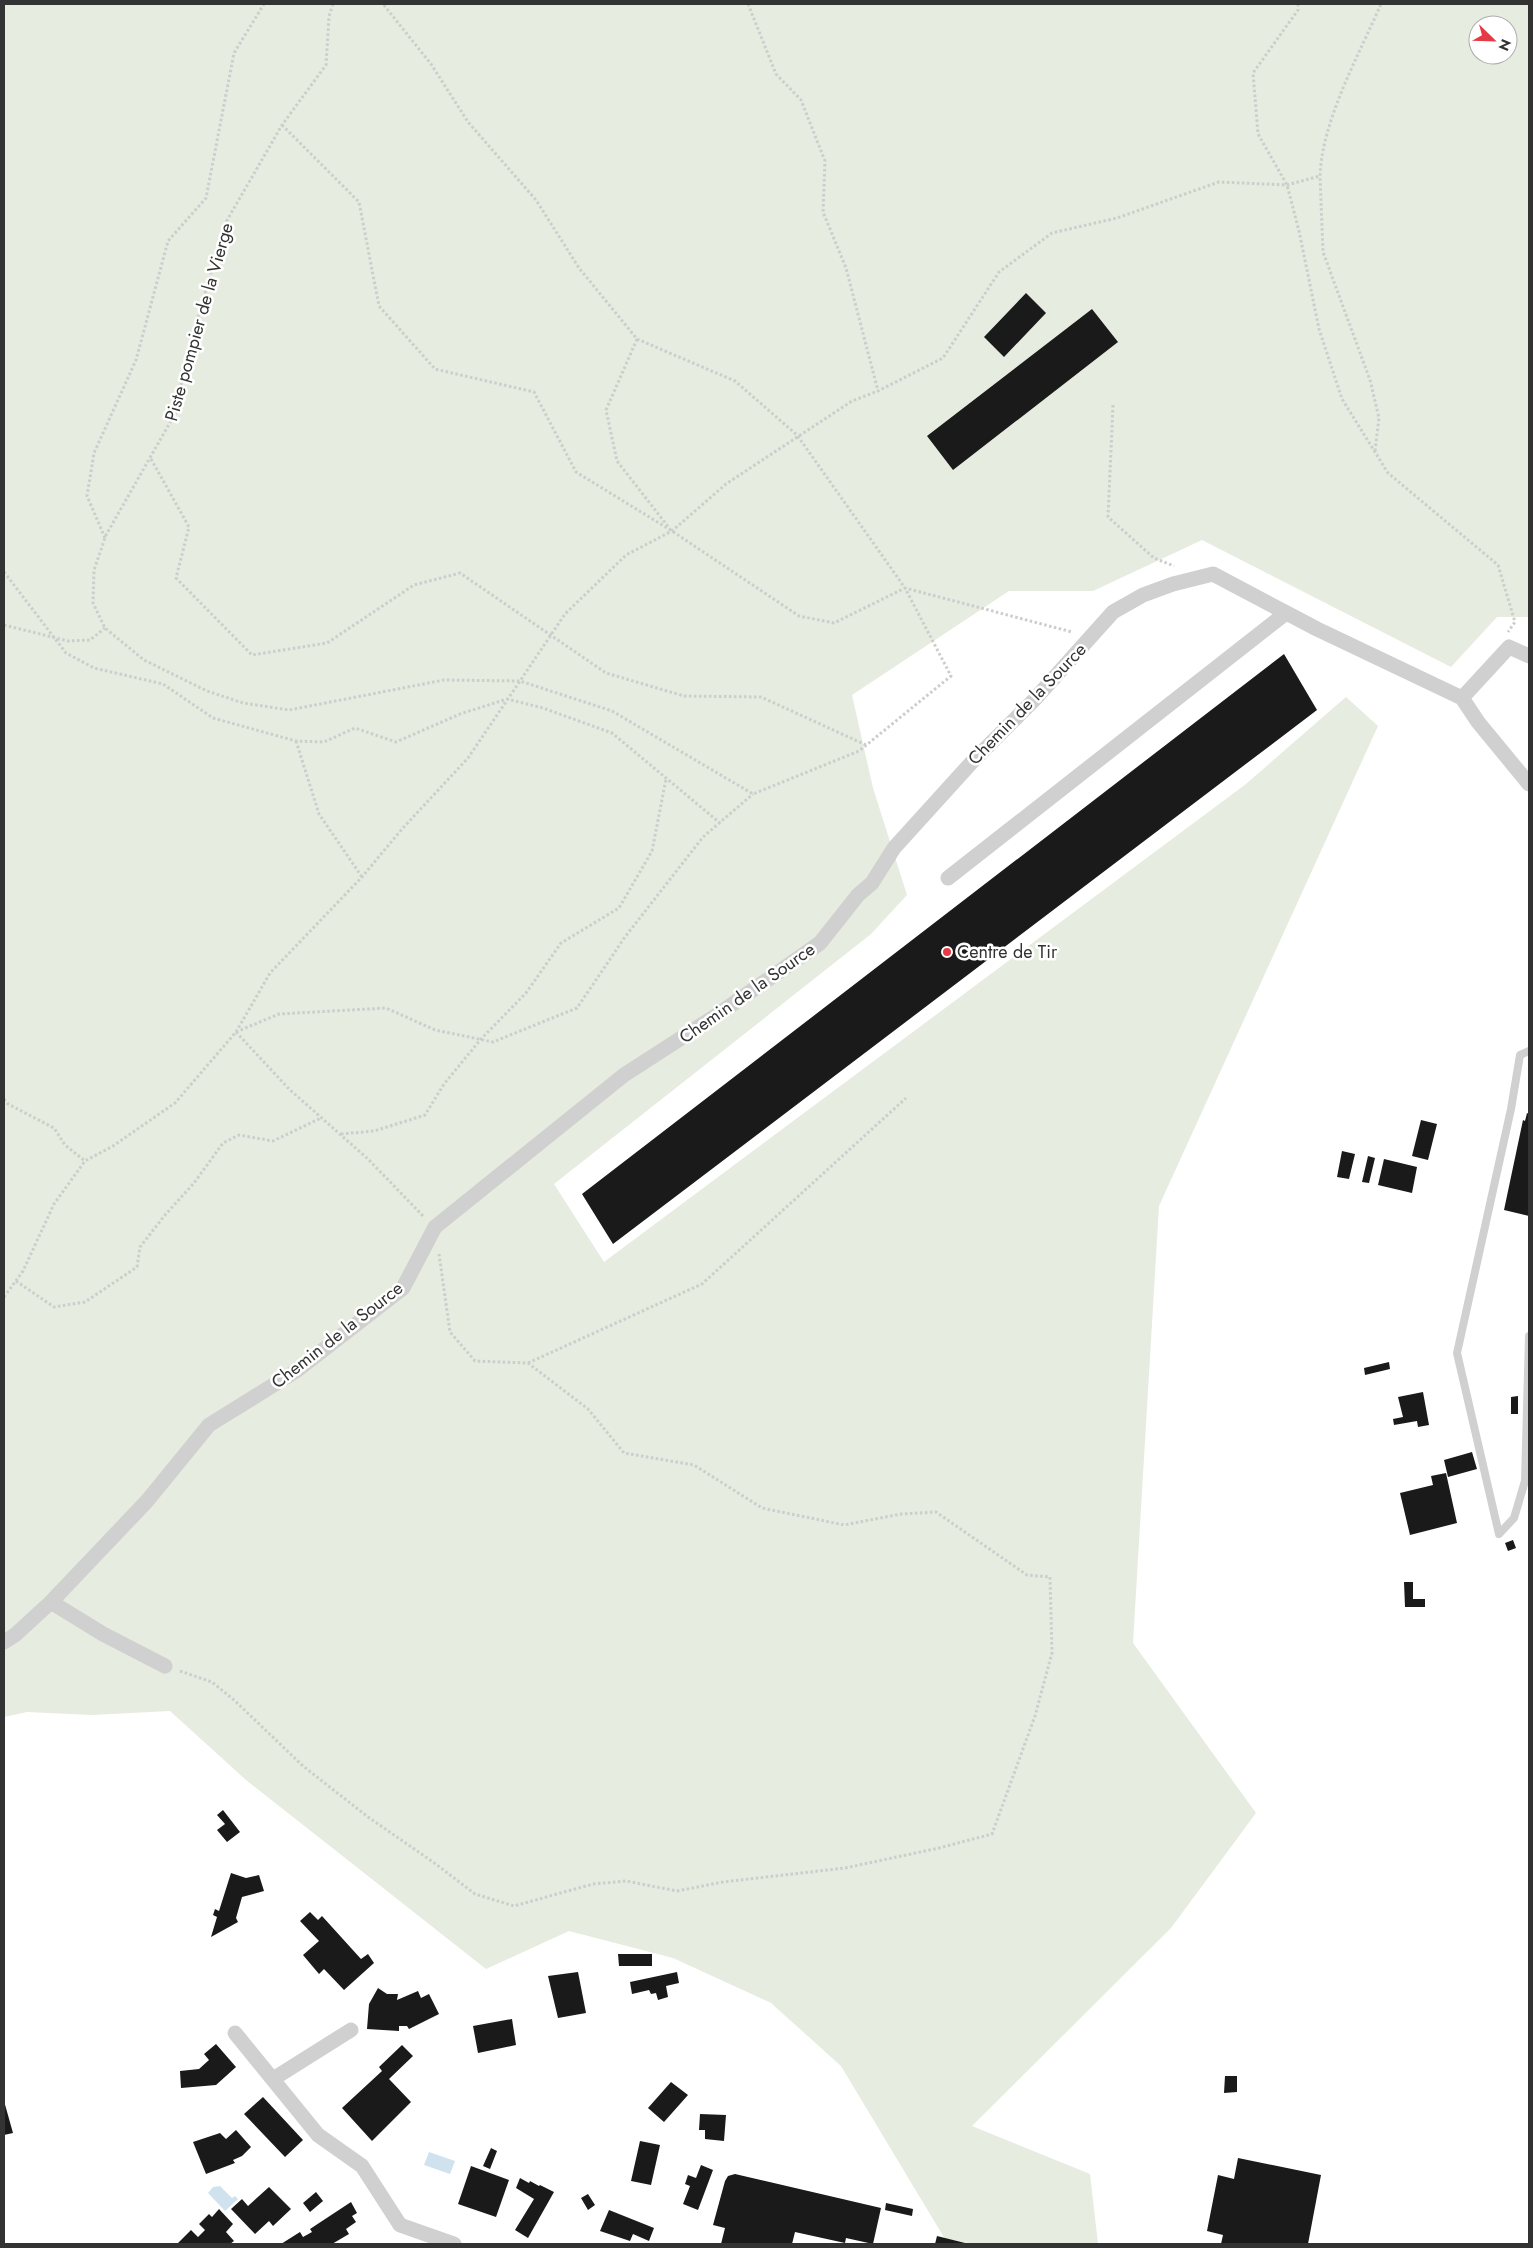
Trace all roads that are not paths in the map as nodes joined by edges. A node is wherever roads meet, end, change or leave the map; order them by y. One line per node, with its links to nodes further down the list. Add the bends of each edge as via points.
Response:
1 (1286, 613): 3 (street, Chemin de la Source); 5 (street); 8 (street, Chemin de la Source, via 1212,574 1143,595 1113,612 901,840 872,883 858,895 820,943 720,1014 624,1075 435,1228 403,1288 296,1371 209,1425 147,1501)
2 (1529, 656): 3 (street, via 1509,647)
3 (1462, 698): 4 (street)
4 (1529, 784)
5 (948, 878)
6 (1529, 1051): 7 (lane, via 1520,1055 1457,1354 1500,1534 1514,1518 1525,1481)
7 (1529, 1336)
8 (51, 1602): 9 (street, Chemin de la Source); 10 (street)
9 (4, 1642)
10 (165, 1666)
11 (351, 2030): 13 (street)
12 (235, 2033): 13 (street)
13 (273, 2079): 14 (street, via 318,2134 362,2166 400,2225)
14 (454, 2244)

